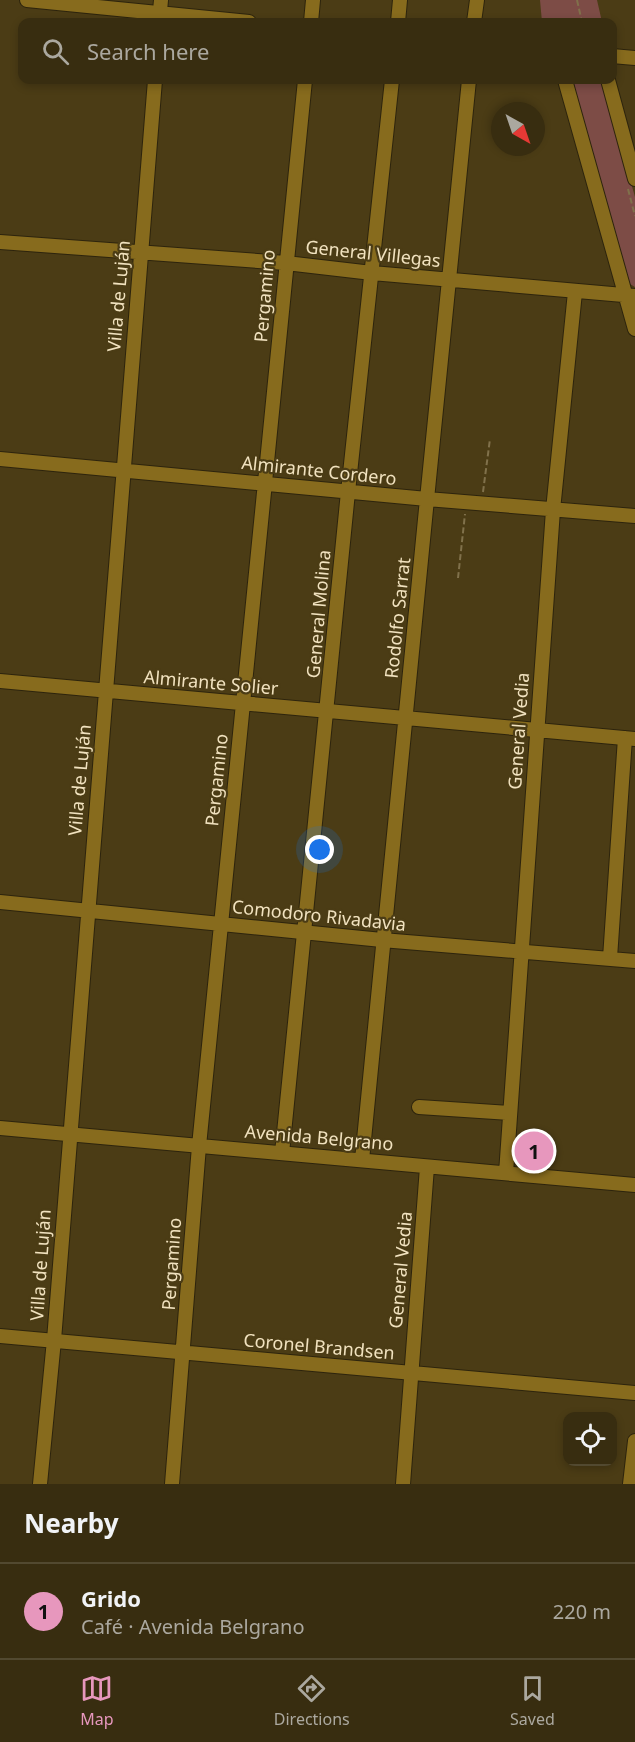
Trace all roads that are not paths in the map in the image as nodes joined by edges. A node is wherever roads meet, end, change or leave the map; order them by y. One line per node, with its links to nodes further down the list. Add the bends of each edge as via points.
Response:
1 (27, 0): 6 (street)
2 (161, 0): 7 (street)
3 (313, 0): 8 (street)
4 (400, 0): 9 (street)
5 (477, 0): 10 (street)
6 (153, 18)
7 (160, 18)
8 (311, 18)
9 (398, 18)
10 (475, 18)
11 (617, 56): 12 (street)
12 (635, 58)
13 (155, 84): 21 (street, Villa de Luján)
14 (305, 84): 22 (street, Pergamino)
15 (392, 84): 23 (street, General Molina)
16 (469, 84): 24 (street, Rodolfo Sarrat)
17 (566, 84): 26 (street)
18 (609, 84): 19 (street)
19 (635, 179)
20 (0, 242): 21 (street, General Villegas)
21 (141, 251): 22 (street, General Villegas); 29 (street, Villa de Luján)
22 (286, 263): 23 (street, General Villegas); 30 (street, Pergamino)
23 (372, 273): 24 (street, General Villegas); 31 (street, General Molina)
24 (450, 280): 25 (street, General Villegas); 32 (street, Rodolfo Sarrat)
25 (575, 292): 26 (street, General Villegas); 33 (street, General Vedia)
26 (630, 296): 27 (street)
27 (635, 329)
28 (0, 459): 29 (street, Almirante Cordero)
29 (123, 470): 30 (street, Almirante Cordero); 36 (street, Villa de Luján)
30 (266, 483): 31 (street, Almirante Cordero); 37 (street, Pergamino)
31 (348, 492): 32 (street, Almirante Cordero); 38 (street, General Molina)
32 (428, 499): 33 (street, Almirante Cordero); 39 (street, Rodolfo Sarrat)
33 (553, 510): 34 (street, Almirante Cordero); 40 (street, General Vedia)
34 (635, 516)
35 (0, 681): 36 (street, Almirante Solier)
36 (106, 692): 37 (street, Almirante Solier); 43 (street, Villa de Luján)
37 (243, 704): 38 (street, Almirante Solier); 44 (street, Pergamino)
38 (328, 710): 39 (street, Almirante Solier); 45 (street, General Molina)
39 (406, 718): 40 (street, Almirante Solier); 46 (street, Rodolfo Sarrat)
40 (537, 730): 41 (street, Almirante Solier); 47 (street, General Vedia)
41 (630, 739): 48 (street)
42 (0, 902): 43 (street, Comodoro Rivadavia)
43 (88, 910): 44 (street, Comodoro Rivadavia); 53 (street, Villa de Luján)
44 (220, 924): 45 (street, Comodoro Rivadavia); 54 (street, Pergamino)
45 (305, 933): 46 (street, Comodoro Rivadavia); 55 (street, General Molina)
46 (382, 940): 47 (street, Comodoro Rivadavia); 56 (street, Rodolfo Sarrat)
47 (520, 952): 48 (street, Comodoro Rivadavia); 51 (street, General Vedia)
48 (610, 958): 49 (street, Comodoro Rivadavia)
49 (635, 961)
50 (419, 1107): 51 (street)
51 (510, 1113): 58 (street, General Vedia)
52 (0, 1128): 53 (street, Avenida Belgrano)
53 (69, 1134): 54 (street, Avenida Belgrano); 61 (street, Villa de Luján)
54 (199, 1146): 55 (street, Avenida Belgrano); 62 (street, Pergamino)
55 (282, 1153): 56 (street, Avenida Belgrano)
56 (362, 1160): 57 (street, Avenida Belgrano)
57 (427, 1167): 58 (street, Avenida Belgrano); 63 (street, General Vedia)
58 (506, 1173): 59 (street, Avenida Belgrano)
59 (635, 1185)
60 (0, 1336): 61 (street, Coronel Brandsen)
61 (54, 1340): 62 (street, Coronel Brandsen); 66 (street, Villa de Luján)
62 (183, 1353): 63 (street, Coronel Brandsen); 67 (street, Pergamino)
63 (410, 1373): 64 (street, Coronel Brandsen); 68 (street, General Vedia)
64 (635, 1393)
65 (635, 1442): 69 (street)
66 (40, 1484)
67 (172, 1484)
68 (403, 1484)
69 (630, 1484)

